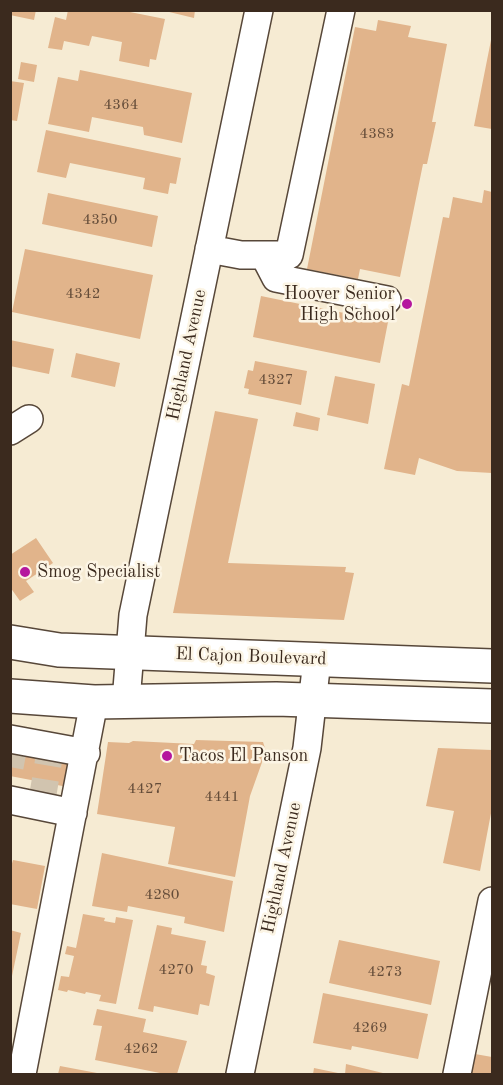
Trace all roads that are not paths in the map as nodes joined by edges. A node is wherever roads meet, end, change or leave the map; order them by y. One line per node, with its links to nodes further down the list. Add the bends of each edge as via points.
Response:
1 (259, 10): 3 (street, Highland Avenue)
2 (341, 10): 4 (street, via 289,255)
3 (209, 249): 4 (street); 7 (street, Highland Avenue, via 133,615)
4 (264, 255): 5 (street, via 276,278)
5 (387, 300)
6 (10, 642): 7 (main road, El Cajon Boulevard, via 59,650)
7 (129, 653): 8 (main road, El Cajon Boulevard); 11 (street, Highland Avenue)
8 (317, 660): 9 (main road, El Cajon Boulevard); 10 (street, Highland Avenue)
9 (492, 666)
10 (312, 700): 11 (main road); 14 (main road); 21 (street, Highland Avenue, via 307,748)
11 (126, 701): 12 (main road)
12 (94, 702): 13 (main road); 16 (street)
13 (12, 703)
14 (492, 706)
15 (10, 739): 16 (street)
16 (86, 753): 18 (street)
17 (10, 800): 18 (street)
18 (73, 813): 20 (street)
19 (492, 901): 22 (street)
20 (22, 1074)
21 (240, 1074)
22 (457, 1074)

